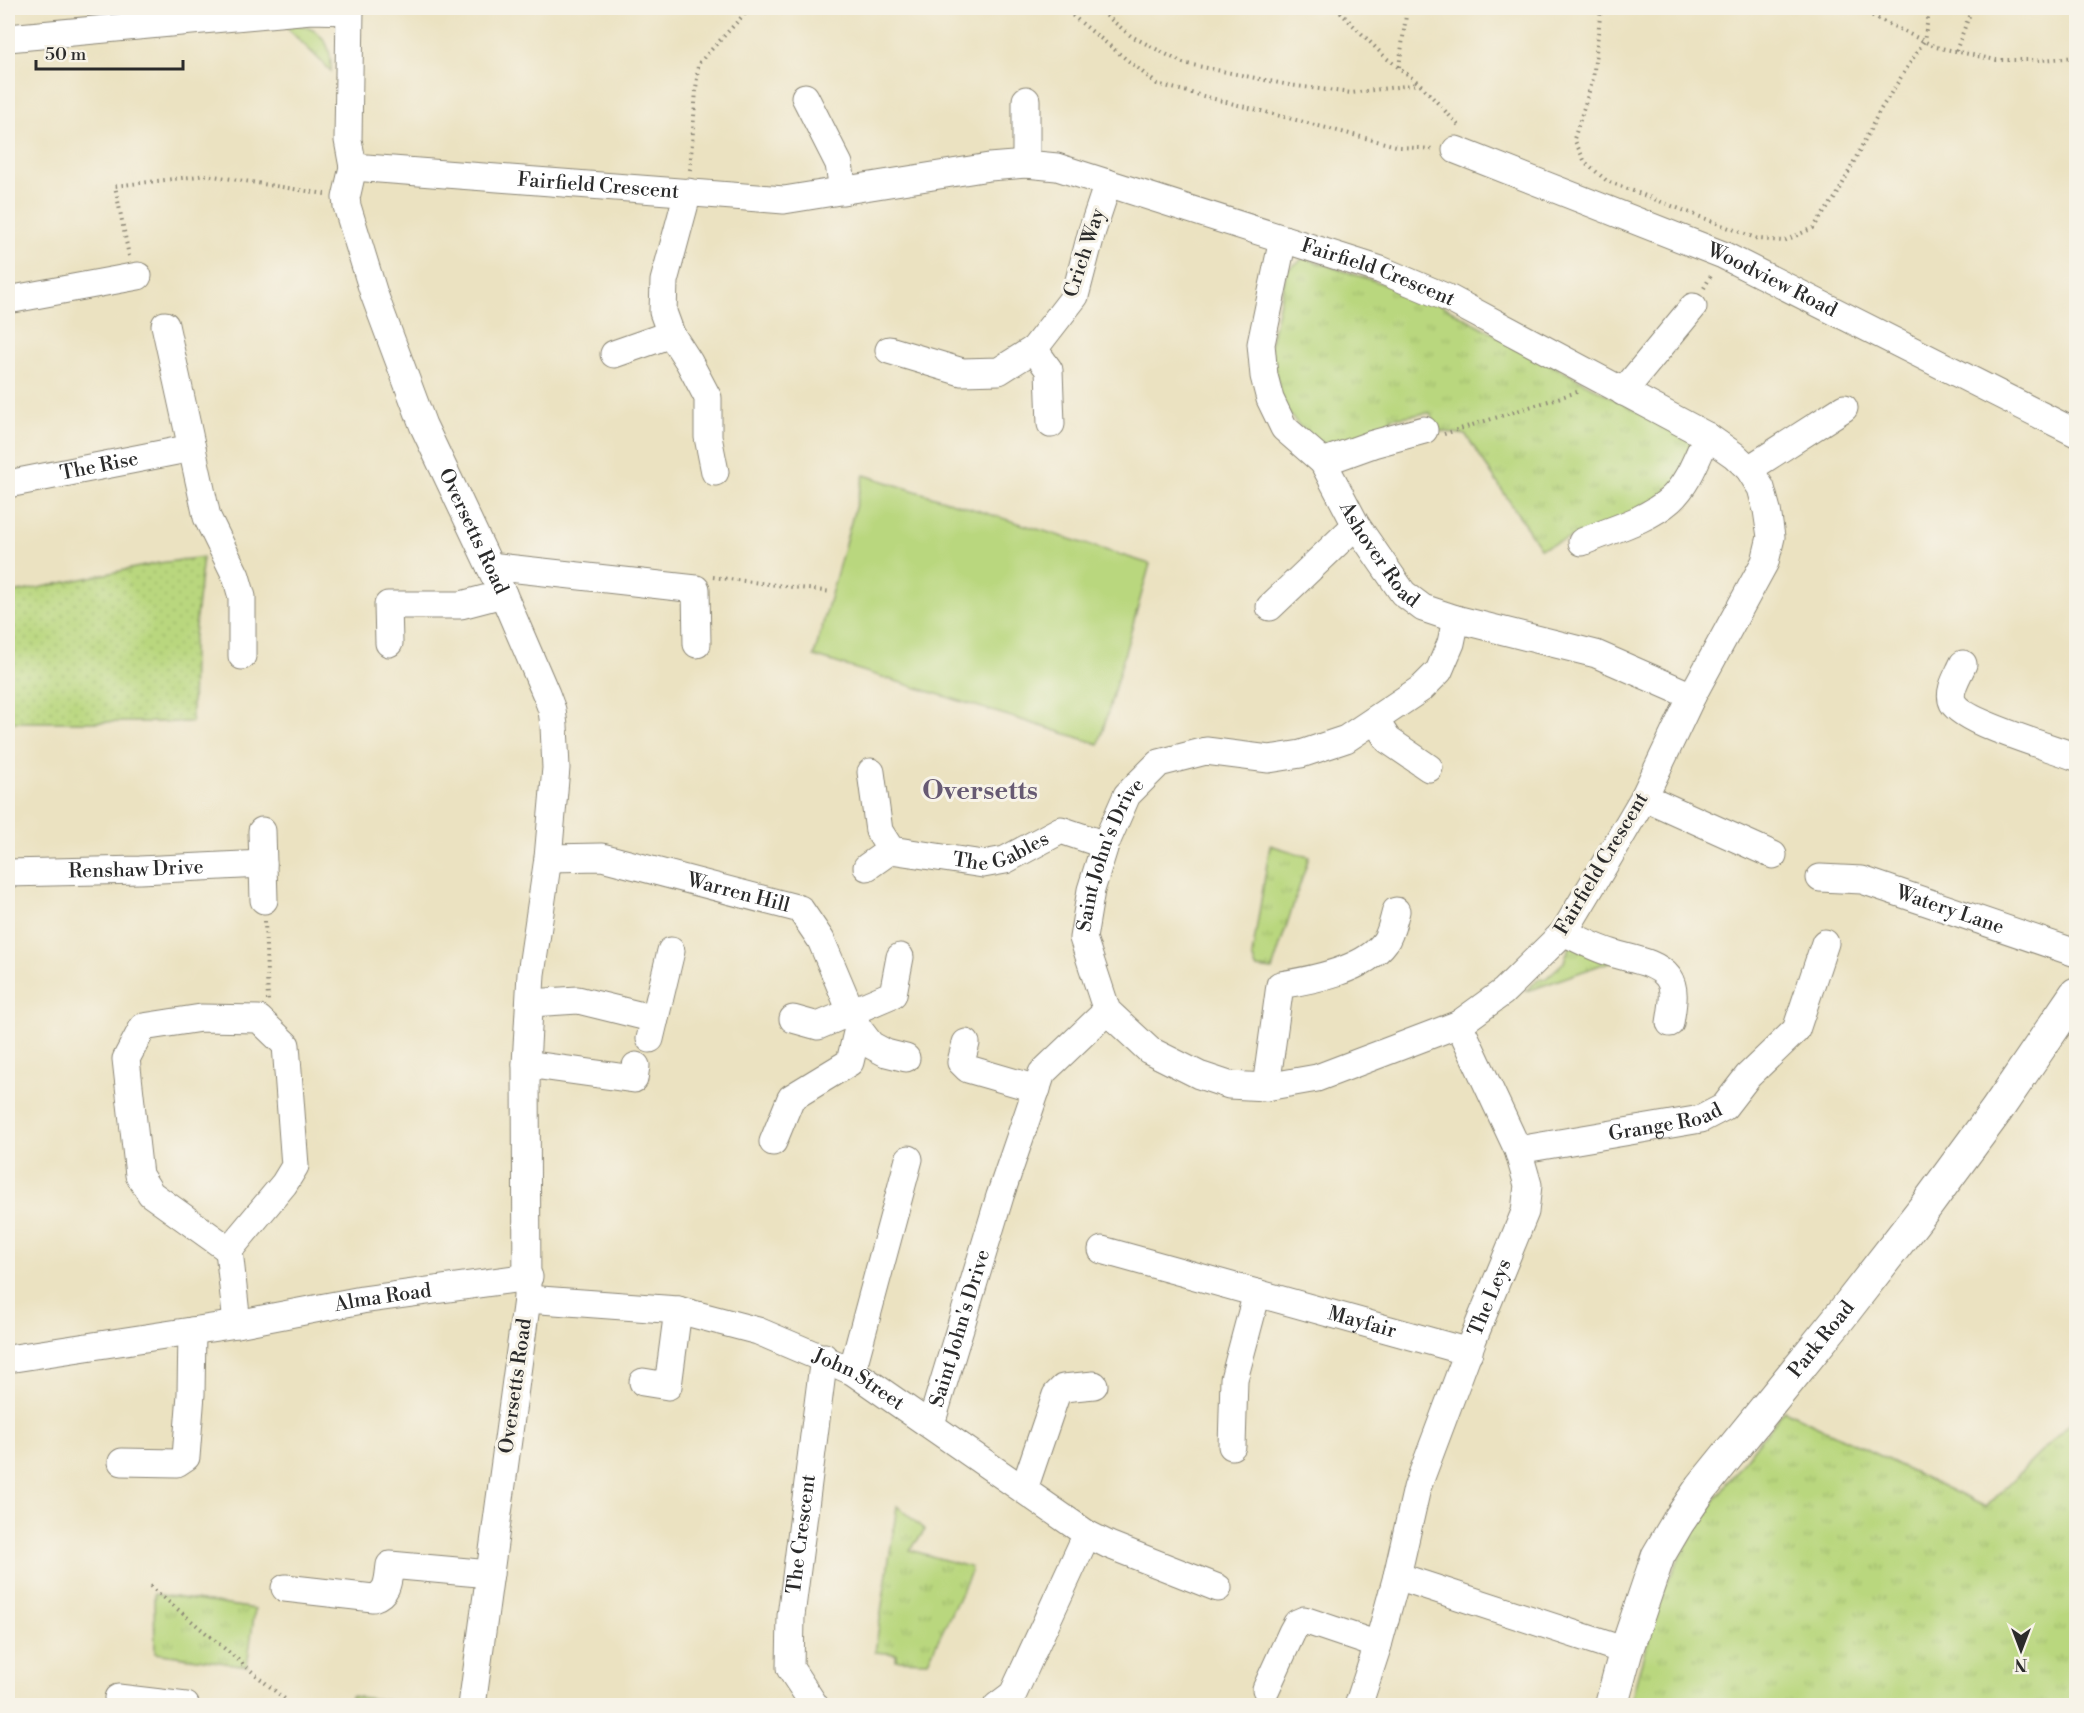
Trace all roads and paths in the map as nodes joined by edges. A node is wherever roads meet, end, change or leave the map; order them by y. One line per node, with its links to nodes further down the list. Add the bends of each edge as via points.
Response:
1 (750, 8): 24 (path, via 699,64)
2 (1063, 8): 19 (path, via 1157,84 1400,147)
3 (1097, 8): 16 (path, via 1131,36 1184,63 1288,85 1351,93)
4 (1336, 8): 15 (path)
5 (1407, 8): 15 (path)
6 (1601, 8): 12 (path, via 1593,79 1574,139 1585,162 1607,181 1758,239 1784,241 1813,228 1837,195 1879,112)
7 (1856, 8): 12 (path)
8 (1930, 8): 12 (path)
9 (1972, 8): 13 (path)
10 (350, 9): 11 (street); 21 (street, Oversetts Road, via 348,140)
11 (8, 38)
12 (1924, 41): 13 (path)
13 (1956, 51): 14 (path, via 1996,60)
14 (2076, 57)
15 (1399, 67): 16 (path)
16 (1420, 84): 19 (path, via 1466,134)
17 (805, 97): 23 (street, via 839,164)
18 (1026, 100): 20 (street)
19 (1456, 150): 27 (street, Woodview Road)
20 (1026, 165): 22 (street, Fairfield Crescent, via 1057,167); 23 (street, Fairfield Crescent, via 989,167)
21 (353, 167): 24 (street, Fairfield Crescent); 25 (street, Oversetts Road)
22 (1108, 183): 26 (street, Fairfield Crescent); 33 (street, Crich Way, via 1075,296)
23 (843, 191): 24 (street, Fairfield Crescent, via 784,200)
24 (688, 192): 32 (street, via 664,281 663,312)
25 (346, 198): 28 (path, via 207,175 115,186); 49 (street, Oversetts Road, via 374,294 423,425)
26 (1283, 239): 36 (street, Fairfield Crescent, via 1381,270 1450,299); 43 (street, Ashover Road, via 1261,344 1264,376 1284,428)
27 (1723, 255): 30 (path); 40 (street, Woodview Road)
28 (134, 277): 29 (street)
29 (8, 300)
30 (1693, 307): 36 (street)
31 (165, 325): 42 (street)
32 (671, 334): 35 (street); 45 (street, via 708,398 708,436)
33 (1034, 349): 34 (street, Crich Way, via 999,371 962,372); 38 (street, via 1048,370)
34 (889, 350)
35 (614, 354)
36 (1615, 387): 39 (path, via 1430,439); 41 (street, Fairfield Crescent)
37 (1844, 408): 44 (street)
38 (1051, 424)
39 (1424, 430): 43 (street)
40 (2076, 433)
41 (1707, 436): 44 (street, Fairfield Crescent); 48 (street, via 1688,477 1670,500 1651,513)
42 (192, 448): 46 (street, The Rise); 55 (street, via 207,517 242,597)
43 (1323, 462): 47 (street, Ashover Road)
44 (1749, 469): 57 (street, Fairfield Crescent, via 1761,488 1767,510 1771,537 1765,562)
45 (715, 472)
46 (8, 484)
47 (1356, 525): 51 (street); 52 (street, Ashover Road, via 1403,593 1424,608)
48 (1582, 542)
49 (490, 566): 50 (street, Oversetts Road); 54 (street, via 696,589)
50 (503, 594): 53 (street, via 461,605 388,605); 67 (street, Oversetts Road, via 552,710 556,768)
51 (1270, 607)
52 (1456, 619): 57 (street, Ashover Road, via 1596,654); 58 (street, Saint John's Drive, via 1452,643 1439,671 1422,688)
53 (389, 643)
54 (697, 644)
55 (242, 656)
56 (1963, 664): 59 (street, via 1951,693 1953,703 1963,713)
57 (1692, 696): 62 (street, Fairfield Crescent)
58 (1375, 720): 60 (street, via 1388,740); 64 (street, Saint John's Drive, via 1346,740 1301,754 1269,759 1206,751 1159,763 1127,795)
59 (2076, 757)
60 (1429, 768)
61 (871, 772): 65 (street, via 879,831)
62 (1644, 797): 66 (street); 74 (street, Fairfield Crescent)
63 (262, 831): 68 (street)
64 (1105, 845): 65 (street, The Gables, via 1061,830 1005,860 983,864); 81 (street, Saint John's Drive, via 1091,890 1083,938)
65 (891, 850): 69 (street)
66 (1773, 855)
67 (548, 858): 80 (street, Oversetts Road); 83 (street, Warren Hill, via 602,857 800,909 821,940)
68 (263, 864): 70 (street, Renshaw Drive); 72 (street)
69 (867, 867)
70 (8, 873)
71 (1820, 878): 77 (street, Watery Lane, via 1862,880)
72 (264, 900): 85 (path)
73 (1396, 911): 91 (street, via 1386,941 1371,956 1339,971 1280,985)
74 (1564, 932): 84 (street, via 1659,969 1668,977 1674,992); 86 (street, Fairfield Crescent, via 1503,993)
75 (1825, 943): 94 (street, Grange Road, via 1796,1030 1724,1107 1701,1119)
76 (671, 951): 80 (street, via 652,1029 578,1000)
77 (2076, 953)
78 (900, 957): 83 (street, via 893,994)
79 (2076, 994): 120 (main road, Park Road, via 1926,1206 1678,1522 1658,1556)
80 (530, 1003): 89 (street, Oversetts Road)
81 (1107, 1011): 91 (street, Fairfield Crescent, via 1149,1050 1199,1075 1229,1085); 92 (street, Saint John's Drive, via 1042,1072)
82 (793, 1019): 83 (street, via 818,1026)
83 (855, 1020): 88 (street, via 871,1045); 93 (street, via 849,1062 791,1098)
84 (1670, 1023)
85 (264, 1024): 96 (street, via 286,1045 295,1166); 96 (street, via 201,1018 143,1027 126,1059 139,1175 151,1194)
86 (1459, 1024): 91 (street, Fairfield Crescent, via 1317,1078); 94 (street, The Leys)
87 (966, 1043): 92 (street, via 961,1062 968,1069)
88 (906, 1058)
89 (526, 1064): 90 (street, via 634,1079); 98 (street, Oversetts Road)
90 (636, 1066)
91 (1266, 1087)
92 (1037, 1089): 109 (street, Saint John's Drive)
93 (772, 1142)
94 (1518, 1150): 103 (street, The Leys, via 1528,1185 1525,1212)
95 (909, 1159): 106 (street)
96 (229, 1250): 101 (street)
97 (1102, 1250): 99 (street, Mayfair)
98 (528, 1288): 100 (street, John Street); 101 (street, Alma Road, via 362,1300); 114 (street, Oversetts Road)
99 (1257, 1293): 103 (street, Mayfair); 110 (street, via 1234,1379)
100 (678, 1310): 104 (street, John Street, via 758,1331); 107 (street, via 668,1386)
101 (237, 1324): 102 (street, Alma Road)
102 (192, 1331): 105 (street, Alma Road); 111 (street, via 186,1457 177,1463)
103 (1469, 1352): 115 (street, The Leys, via 1417,1488)
104 (824, 1357): 106 (street, John Street); 126 (street, The Crescent, via 791,1616 790,1668)
105 (8, 1359)
106 (852, 1371): 109 (street, John Street)
107 (643, 1382)
108 (1095, 1385): 112 (street, via 1063,1388 1056,1395)
109 (931, 1424): 112 (street, John Street)
110 (1232, 1446)
111 (122, 1462)
112 (1024, 1489): 113 (street, John Street)
113 (1087, 1534): 118 (street, John Street); 127 (street, via 1013,1694)
114 (490, 1574): 117 (street, via 390,1565 387,1588 373,1598); 125 (street, Oversetts Road)
115 (1397, 1576): 119 (street, The Leys); 120 (street)
116 (150, 1587): 124 (path)
117 (285, 1588)
118 (1218, 1588)
119 (1378, 1645): 121 (street, via 1304,1620 1297,1623); 128 (street, The Leys)
120 (1626, 1652): 129 (main road, Park Road)
121 (1266, 1689)
122 (118, 1698): 123 (street)
123 (186, 1706)
124 (293, 1706)
125 (472, 1706)
126 (815, 1706)
127 (998, 1706)
128 (1358, 1706)
129 (1611, 1706)

